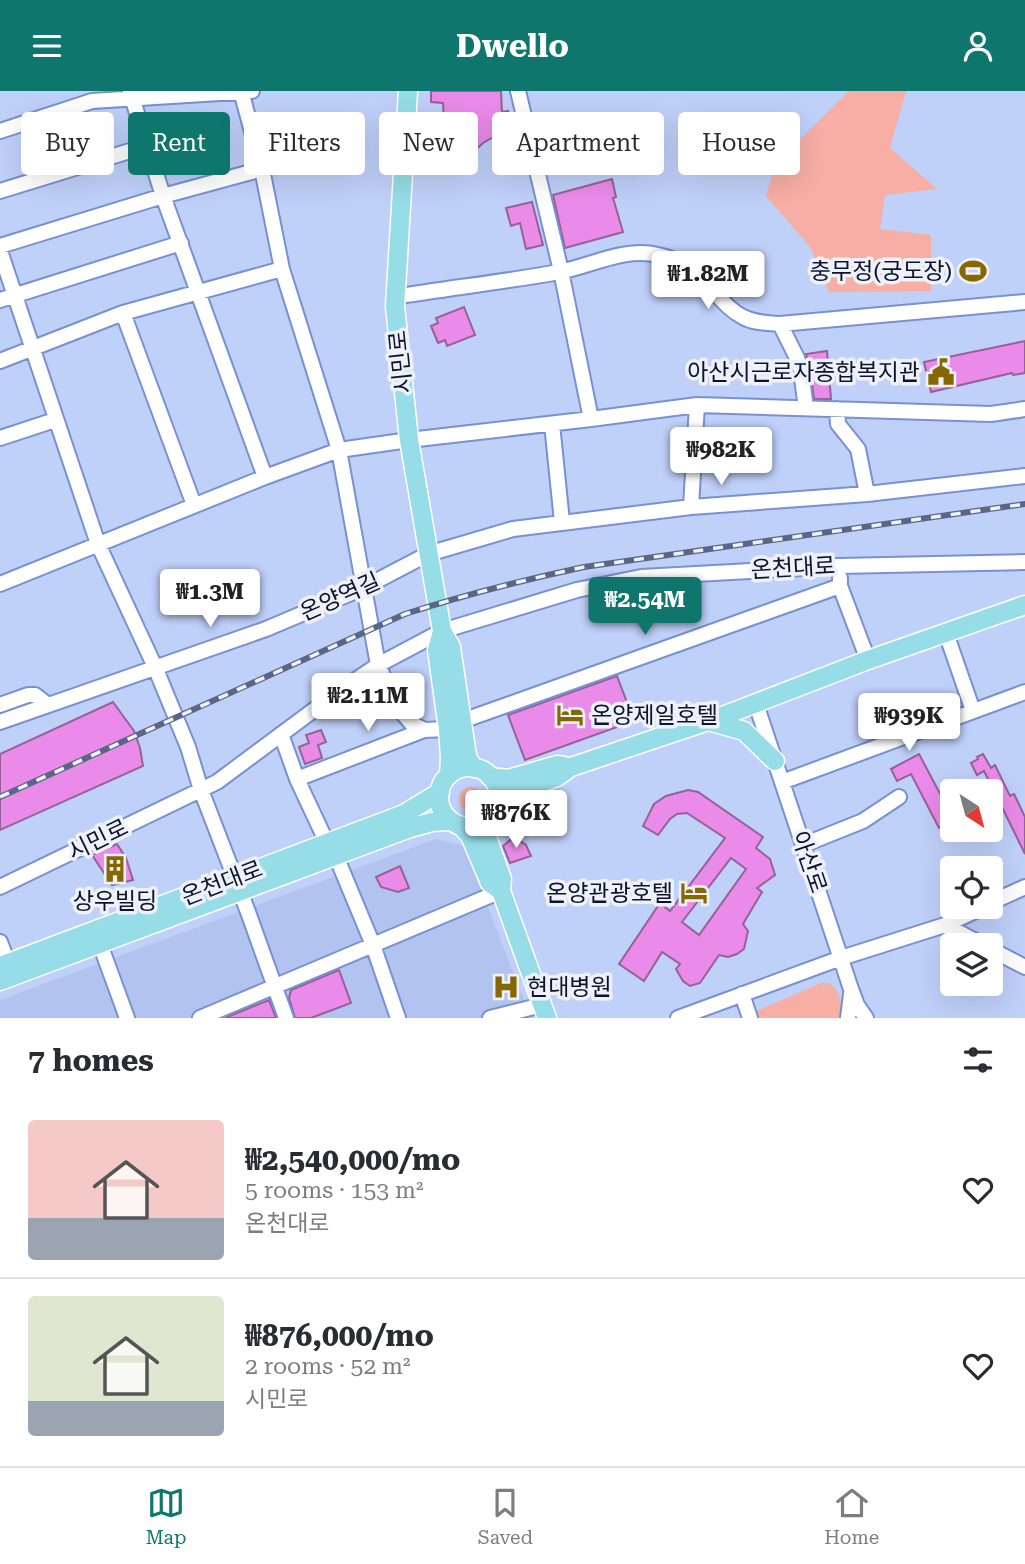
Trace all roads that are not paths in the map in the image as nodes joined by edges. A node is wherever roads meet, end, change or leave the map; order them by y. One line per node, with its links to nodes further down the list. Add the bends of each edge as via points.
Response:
1 (245, 91): 4 (street); 6 (street)
2 (408, 91): 20 (main road, 시민로)
3 (519, 91): 17 (street)
4 (131, 95): 5 (street); 7 (street, via 92,101)
5 (136, 112)
6 (250, 112)
7 (0, 131)
8 (128, 152): 12 (street)
9 (244, 174): 13 (street)
10 (156, 175): 13 (street)
11 (263, 175): 16 (street)
12 (0, 191)
13 (163, 196): 14 (street); 15 (street)
14 (181, 243): 18 (street); 19 (street)
15 (0, 248): 19 (street)
16 (282, 269): 18 (street); 35 (street)
17 (561, 271): 20 (street); 23 (street, via 617,256 659,255 700,276 743,317); 30 (street)
18 (199, 291): 22 (street); 37 (street)
19 (7, 297): 24 (street)
20 (394, 297): 34 (main road, 시민로)
21 (1025, 302): 23 (street)
22 (123, 313): 24 (street); 39 (street)
23 (780, 324): 27 (street, via 797,358)
24 (32, 349): 25 (street); 31 (street)
25 (0, 361)
26 (697, 405): 27 (street); 30 (street); 40 (street)
27 (806, 408): 28 (street)
28 (837, 409): 29 (street, via 991,414); 38 (street, via 838,424 858,449)
29 (1025, 409)
30 (591, 419): 32 (street)
31 (55, 420): 33 (street); 42 (street)
32 (552, 424): 34 (street); 41 (street)
33 (0, 438)
34 (409, 440): 35 (street); 43 (main road, 시민로)
35 (339, 450): 37 (street); 48 (street)
36 (1025, 476): 38 (street, 온양역길)
37 (265, 477): 39 (street)
38 (867, 494): 40 (street, 온양역길)
39 (194, 506): 42 (street)
40 (691, 507): 41 (street, 온양역길)
41 (562, 522): 43 (street, 온양역길, via 513,529)
42 (98, 544): 46 (street); 54 (street)
43 (428, 554): 48 (street, 온양역길); 50 (main road, 시민로)
44 (1025, 562): 45 (street, 온천대로)
45 (839, 566): 47 (street); 50 (street, 온천대로, via 641,577 577,590)
46 (0, 583)
47 (841, 586): 52 (street, 온천대로); 62 (street, 온천대로)
48 (363, 588): 53 (street); 54 (street, 온양역길, via 266,629)
49 (1025, 605): 51 (main road)
50 (442, 631): 53 (street, 시민로); 62 (main road, 시민로, via 437,650)
51 (946, 633): 52 (main road); 59 (street)
52 (868, 660): 56 (main road)
53 (378, 665): 63 (street, via 398,708); 64 (street, 시민로)
54 (155, 667): 58 (street, 온양역길); 71 (street)
55 (1025, 692): 59 (street)
56 (756, 704): 60 (main road); 65 (street, 아산로)
57 (0, 705): 58 (street, via 35,695)
58 (48, 705): 61 (street, 온양역길)
59 (973, 711): 70 (street)
60 (708, 721): 65 (main road, via 744,731); 66 (main road)
61 (0, 722)
62 (455, 725): 63 (street); 67 (main road, 시민로, via 468,759); 68 (main road, 시민로)
63 (424, 730): 69 (street)
64 (281, 734): 69 (street); 71 (street, 시민로)
65 (775, 761): 70 (street, 아산로)
66 (571, 767): 67 (main road, via 557,765 508,779); 74 (main road)
67 (482, 772): 68 (main road, via 461,769); 74 (main road, via 497,789)
68 (449, 775): 72 (main road)
69 (297, 779): 78 (street)
70 (782, 782): 77 (street, 아산로)
71 (201, 790): 79 (street); 80 (street, 시민로)
72 (440, 792): 76 (main road, via 444,814); 78 (main road, 온천대로)
73 (899, 797): 77 (street, via 863,821)
74 (497, 804): 75 (main road)
75 (486, 822): 76 (main road, via 468,827); 82 (main road, via 502,879)
76 (456, 823): 78 (main road, 온천대로, via 432,822); 82 (main road, via 470,835 490,883)
77 (803, 845): 91 (street, 아산로)
78 (332, 850): 79 (main road, 온천대로); 89 (street)
79 (238, 885): 88 (main road, 온천대로); 92 (main road, 온천대로); 95 (street, 온천대로)
80 (0, 887)
81 (1025, 887): 83 (street)
82 (501, 891): 89 (street); 98 (main road)
83 (1003, 897)
84 (958, 919): 85 (street)
85 (945, 925): 86 (street); 91 (street)
86 (960, 933)
87 (0, 942): 92 (street)
88 (100, 944): 94 (main road, 온천대로); 100 (street)
89 (373, 945): 95 (street); 103 (street)
90 (1003, 956): 93 (street)
91 (841, 958): 96 (street, 아산로); 97 (street)
92 (4, 965)
93 (1025, 967)
94 (0, 981)
95 (276, 986): 101 (street); 102 (street, 온천대로)
96 (851, 989): 107 (street); 108 (street, 아산로)
97 (742, 995): 99 (street); 106 (street)
98 (544, 1011): 104 (street)
99 (697, 1014): 105 (street)
100 (127, 1018)
101 (200, 1018)
102 (286, 1018)
103 (398, 1018)
104 (490, 1018)
105 (678, 1018)
106 (750, 1018)
107 (848, 1018)
108 (866, 1018)

